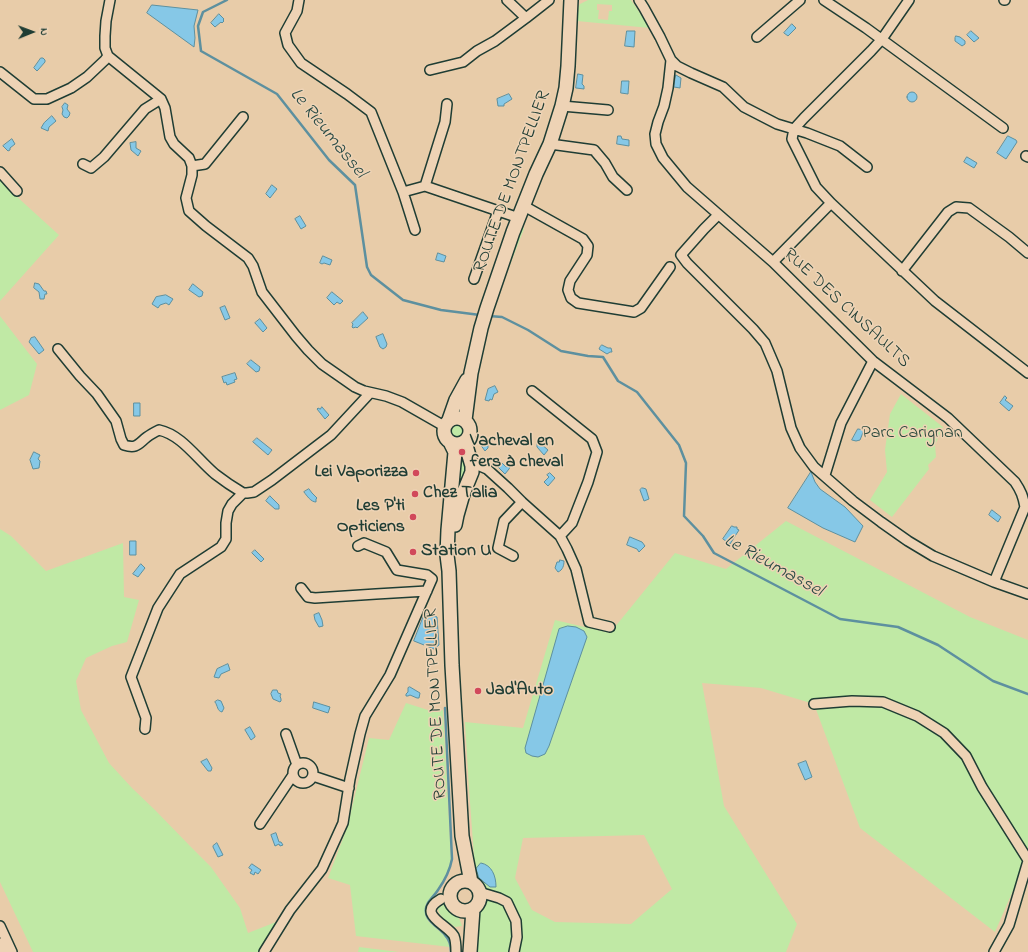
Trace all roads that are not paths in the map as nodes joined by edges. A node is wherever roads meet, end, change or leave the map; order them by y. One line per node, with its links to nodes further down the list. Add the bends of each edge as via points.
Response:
1 (299, 0): 32 (street, via 297,11 285,33 288,45 301,63 371,112)
2 (507, 0): 10 (street)
3 (549, 0): 10 (street)
4 (572, 0): 19 (street, ROUTE DE MONTPELLIER, via 568,66)
5 (639, 0): 14 (street)
6 (800, 0): 11 (street)
7 (824, 0): 12 (street)
8 (909, 0): 12 (street)
9 (108, 1): 13 (street, via 105,48)
10 (526, 18): 15 (street, via 463,62)
11 (757, 37)
12 (882, 39): 22 (street); 23 (street)
13 (108, 56): 16 (street, via 88,77 47,100 34,99); 17 (street)
14 (671, 60): 23 (street, via 677,66 723,87 744,107 777,124); 36 (street, RUE DES CINSAULTS, via 668,88 655,134 656,144 663,158 687,186)
15 (430, 70)
16 (0, 72)
17 (161, 99): 25 (street, via 145,109 104,157 91,168); 26 (street, via 170,137 189,158)
18 (447, 104): 29 (street, via 445,122)
19 (562, 106): 20 (street); 24 (street, ROUTE DE MONTPELLIER)
20 (608, 110)
21 (243, 117): 26 (street, via 205,164)
22 (1003, 128)
23 (794, 129): 27 (street, via 840,146); 33 (street, via 792,139 805,166 816,187)
24 (550, 144): 30 (street, via 594,150 613,177); 34 (street, ROUTE DE MONTPELLIER)
25 (84, 164)
26 (192, 166): 49 (street, via 186,198 189,211 248,258 262,292 308,350 322,364 355,387)
27 (868, 167)
28 (0, 172): 31 (street)
29 (425, 186): 32 (street); 35 (street)
30 (627, 190)
31 (17, 191)
32 (403, 192): 38 (street)
33 (831, 202): 40 (street); 42 (street)
34 (524, 206): 37 (street, ROUTE DE MONTPELLIER); 41 (street, via 583,239 588,246 587,255 570,281 568,290 571,298 578,303 634,312 641,308)
35 (498, 211): 37 (street); 43 (street)
36 (718, 215): 40 (street, RUE DES CINSAULTS); 55 (street, via 681,255 765,343 777,371 791,428 800,448 814,467)
37 (519, 218): 46 (street, ROUTE DE MONTPELLIER, via 487,308)
38 (415, 230)
39 (1028, 253): 42 (street, via 969,208 956,207 948,212)
40 (773, 262): 45 (street, RUE DES CINSAULTS)
41 (670, 267)
42 (902, 270): 47 (street, via 935,301)
43 (474, 279)
44 (58, 349): 58 (street, via 97,394 116,421 124,445 136,446 158,430 164,431 180,441 215,474)
45 (873, 361): 55 (street, via 841,423); 65 (street, RUE DES CINSAULTS, via 948,418 1015,482 1020,490 1025,507)
46 (471, 373): 50 (street, ROUTE DE MONTPELLIER); 51 (street, ROUTE DE MONTPELLIER)
47 (1028, 373)
48 (532, 391): 60 (street, via 592,439 597,452 572,523)
49 (370, 393): 51 (street, via 402,402); 58 (street, via 332,435 254,492)
50 (465, 420): 51 (street, via 457,418); 52 (street, via 470,431)
51 (447, 423): 53 (street, via 444,434)
52 (465, 442): 53 (street); 54 (street)
53 (451, 444): 56 (street, ROUTE DE MONTPELLIER, via 455,452)
54 (472, 466): 57 (street, ROUTE DE MONTPELLIER); 59 (street, via 486,469)
55 (824, 475): 65 (street, via 853,501 908,541 933,556)
56 (452, 484): 57 (street); 63 (street, ROUTE DE MONTPELLIER, via 447,555)
57 (465, 489): 63 (street, ROUTE DE MONTPELLIER, via 457,515)
58 (243, 493): 71 (street, via 228,511 226,539 221,547 180,574 158,608 131,677 146,718)
59 (522, 502): 60 (street); 62 (street, via 504,521 498,548)
60 (560, 536): 69 (street, via 576,569 589,622)
61 (358, 546): 64 (street, via 364,543 386,552 397,570 427,575)
62 (512, 556)
63 (449, 573): 64 (street); 79 (street, ROUTE DE MONTPELLIER, via 462,836)
64 (432, 579): 67 (street)
65 (994, 582): 68 (street)
66 (301, 588): 67 (street, via 308,597 315,598)
67 (427, 591): 76 (street, via 390,675 365,716)
68 (1028, 594)
69 (610, 627)
70 (814, 704): 78 (street, via 883,702 917,716 944,733 966,756 982,787)
71 (145, 729)
72 (286, 734): 73 (street)
73 (297, 765): 74 (street); 75 (street, via 309,764 313,769)
74 (293, 775): 75 (street, via 303,784 310,781); 77 (street)
75 (313, 776): 76 (street)
76 (349, 788): 85 (street, via 343,823 322,869 290,910)
77 (260, 824)
78 (1028, 860): 89 (street, via 1009,925)
79 (473, 896): 87 (street, ROUTE DE MONTPELLIER, via 465,926); 88 (street, via 507,902 516,920 517,937)
80 (441, 898): 86 (street, via 433,905 432,915 454,937)
81 (0, 926): 84 (street)
82 (0, 943): 83 (street)
83 (4, 952)
84 (12, 952)
85 (264, 952)
86 (456, 952)
87 (470, 952)
88 (514, 952)
89 (994, 952)

